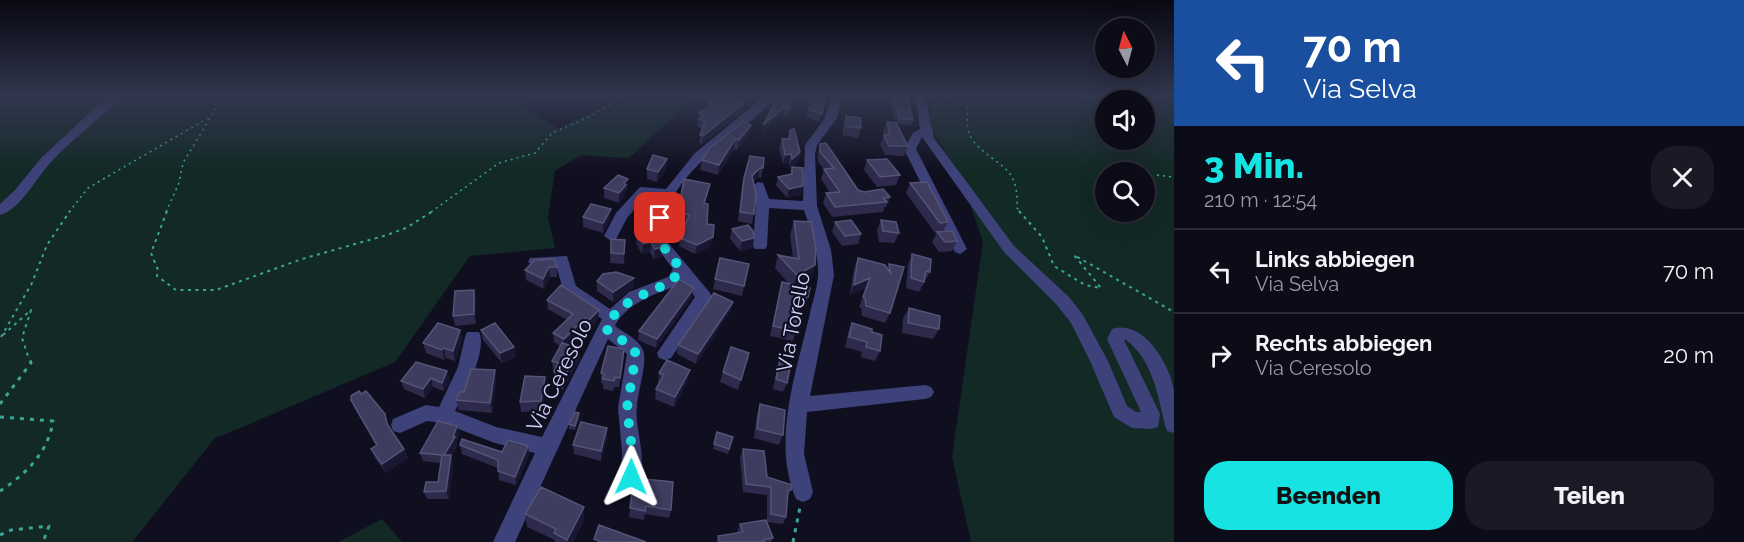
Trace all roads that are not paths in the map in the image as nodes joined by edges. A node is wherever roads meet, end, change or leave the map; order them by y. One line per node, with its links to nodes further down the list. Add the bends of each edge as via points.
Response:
1 (89, 120): 10 (street)
2 (742, 120): 7 (street, via 699,156)
3 (830, 120): 9 (street, Via Torello, via 824,138 813,142 808,154)
4 (923, 120): 5 (street)
5 (925, 131): 13 (street, via 917,135 910,149); 22 (street, via 1009,249 1077,319 1123,415 1144,423 1151,418 1117,347 1116,335 1122,333 1133,335 1145,346)
6 (758, 186): 8 (street)
7 (669, 194): 11 (street, via 645,190 621,216); 15 (street, via 660,218 659,241)
8 (763, 203): 9 (street); 12 (street)
9 (810, 206): 20 (street, Via Torello, via 824,250 826,275)
10 (0, 211)
11 (611, 236)
12 (760, 246)
13 (960, 249)
14 (535, 262): 16 (street, via 562,260 569,289)
15 (681, 269): 16 (street, Via Ceresolo, via 673,281 635,296); 18 (street, via 704,297)
16 (608, 323): 24 (street, Via Ceresolo); 25 (street, via 636,354 627,408)
17 (473, 337): 21 (street, via 470,355)
18 (665, 353)
19 (925, 392): 20 (street)
20 (799, 405): 26 (street, Via Torello, via 794,454)
21 (444, 415): 23 (street, via 426,413); 24 (street, via 495,435)
22 (1174, 424)
23 (400, 425)
24 (547, 447): 27 (street, Via Ceresolo)
25 (631, 477)
26 (803, 492)
27 (504, 542)

